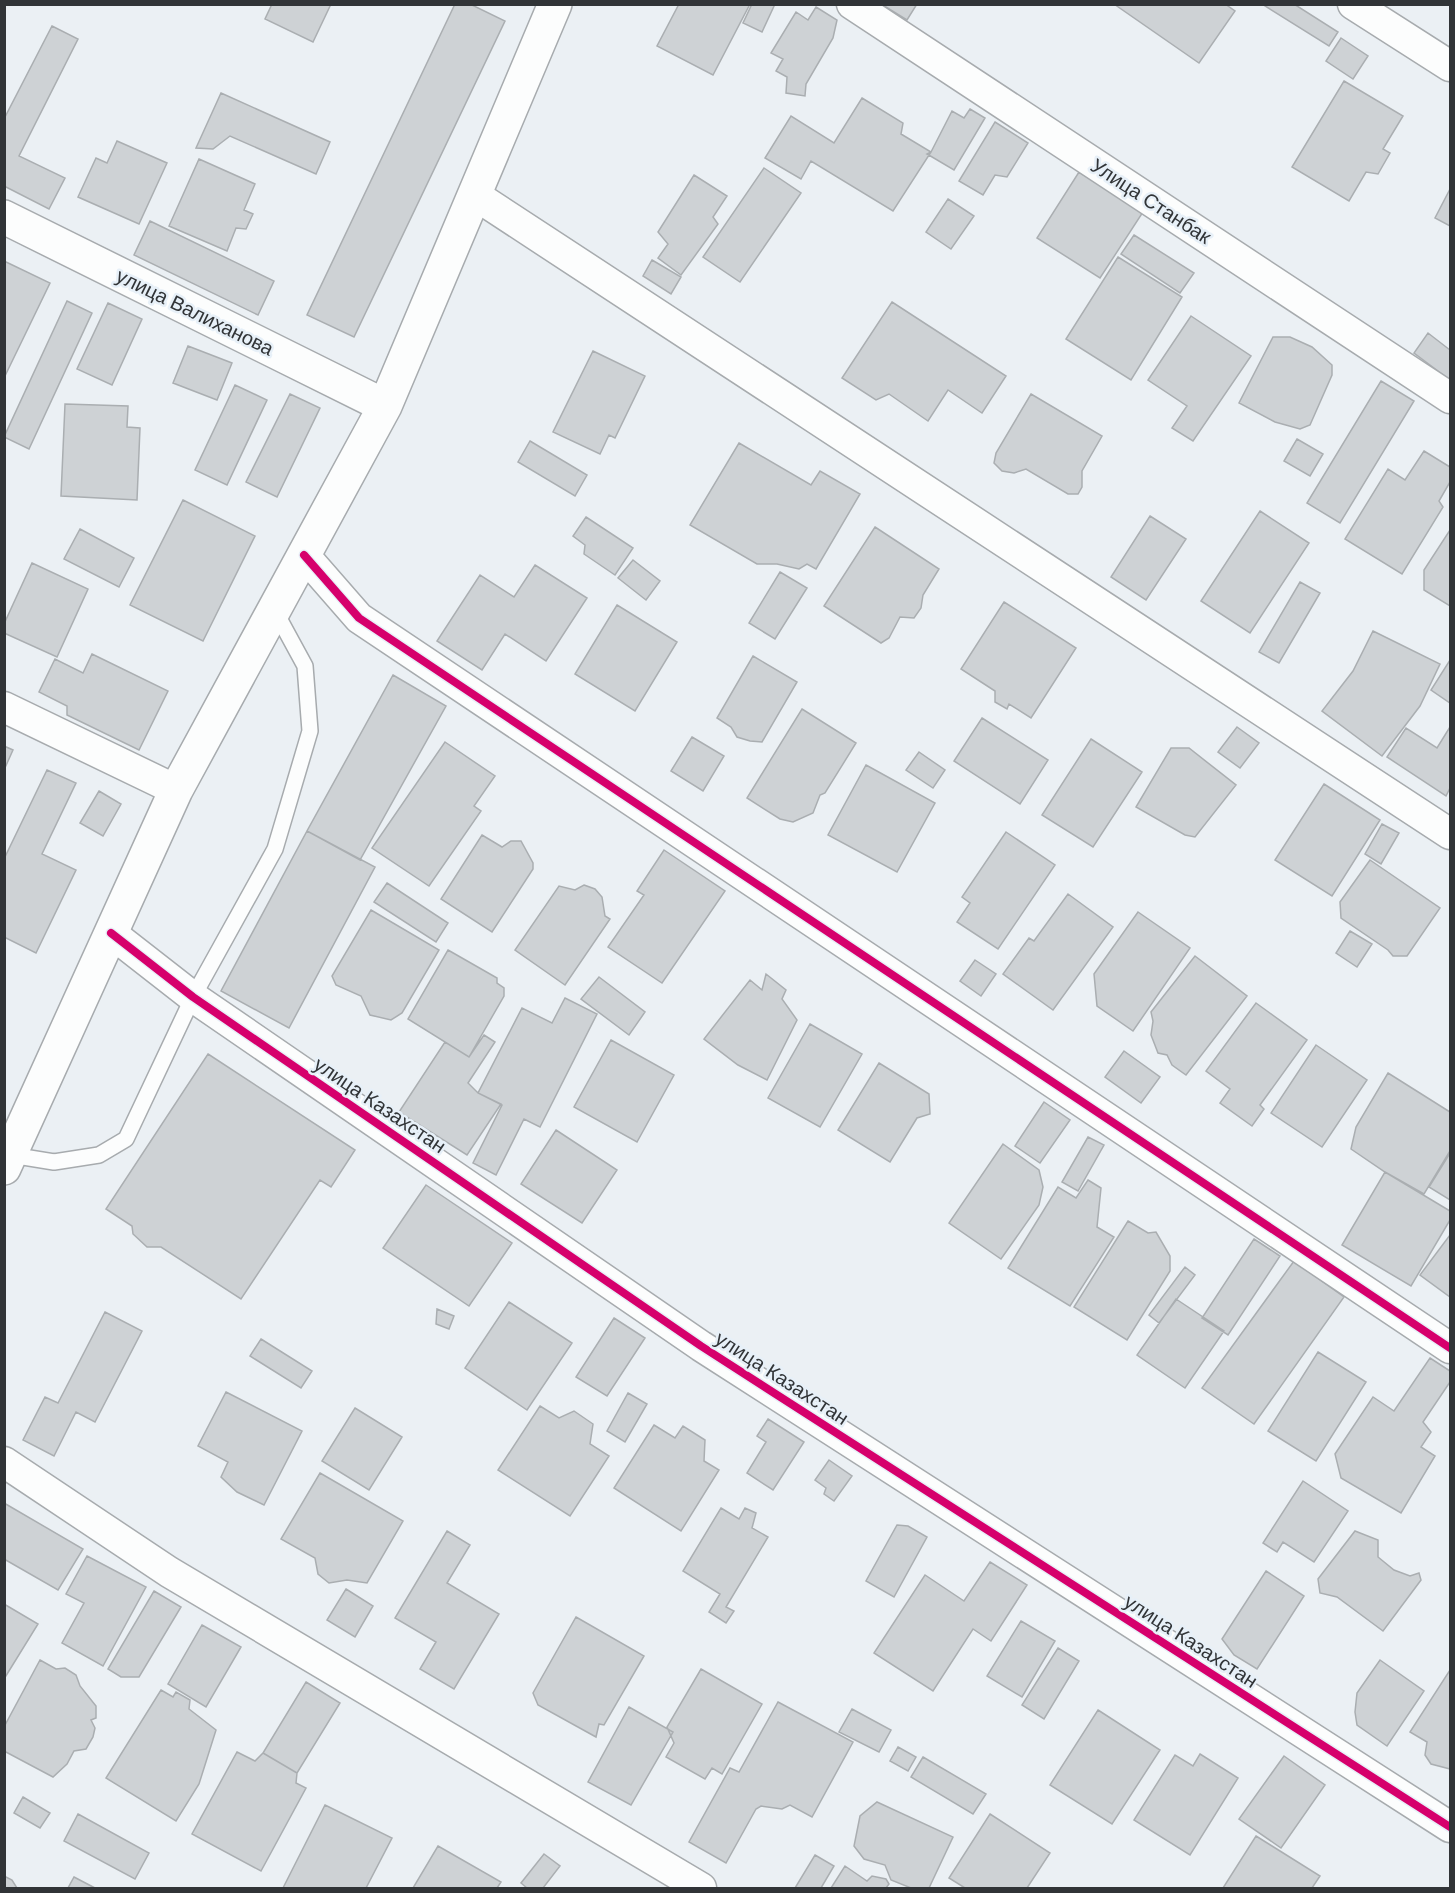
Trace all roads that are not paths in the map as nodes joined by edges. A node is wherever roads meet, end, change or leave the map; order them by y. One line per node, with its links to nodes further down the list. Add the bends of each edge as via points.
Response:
1 (555, 4): 5 (street)
2 (852, 4): 7 (street, Улица Станбак)
3 (1353, 4): 4 (street)
4 (1450, 66)
5 (475, 195): 8 (street); 13 (street)
6 (4, 218): 8 (street, улица Валиханова)
7 (1450, 398)
8 (386, 406): 9 (street)
9 (304, 555): 10 (street); 17 (street, via 359,618)
10 (274, 609): 12 (street); 15 (lane, via 305,666 310,731 275,849)
11 (4, 707): 12 (street)
12 (176, 790): 14 (street)
13 (1450, 834)
14 (111, 933): 15 (street, улица Казахстан); 16 (street)
15 (193, 997): 16 (lane, via 126,1139 99,1155 54,1162); 19 (street, улица Казахстан, via 701,1346)
16 (8, 1161)
17 (1450, 1348)
18 (4, 1462): 20 (street, via 168,1572)
19 (1450, 1827)
20 (700, 1888)

